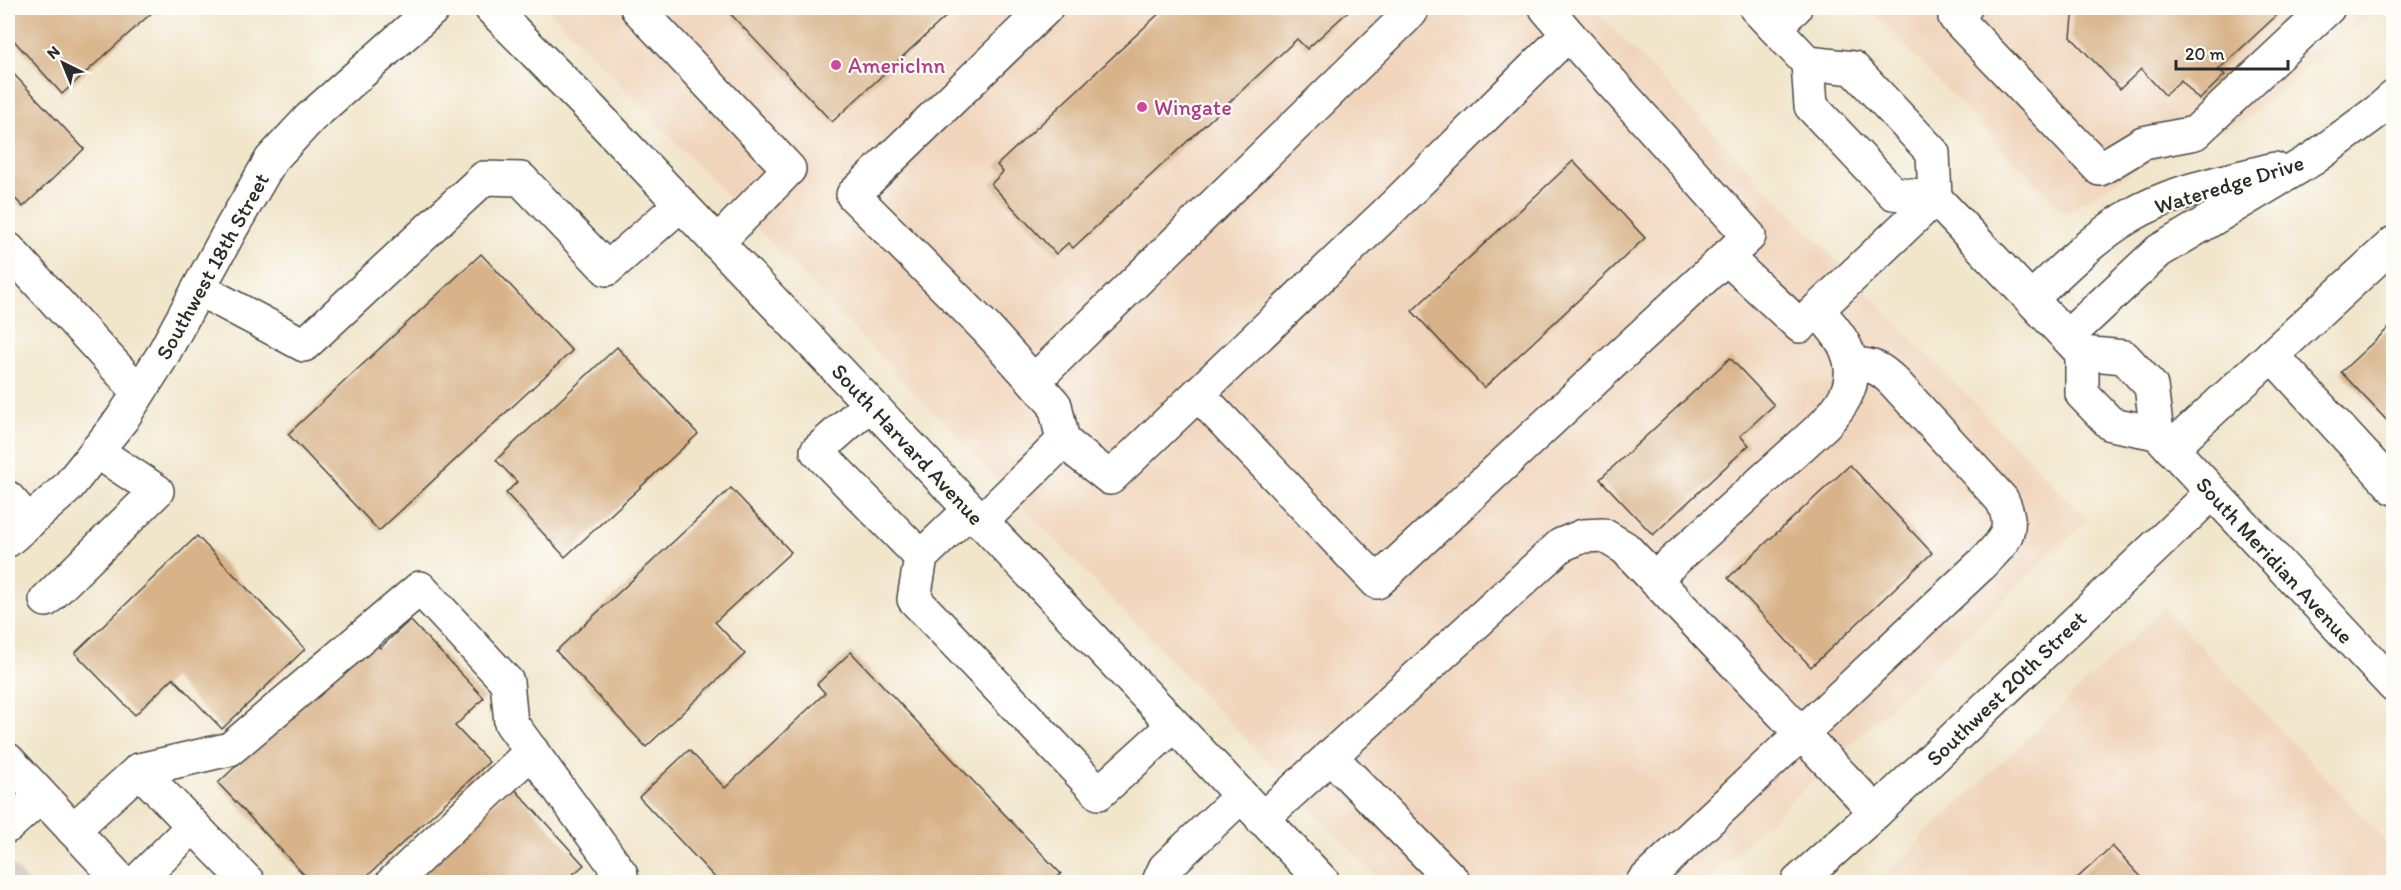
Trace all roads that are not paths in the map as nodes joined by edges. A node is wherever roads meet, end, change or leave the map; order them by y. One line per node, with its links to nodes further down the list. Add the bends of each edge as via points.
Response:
1 (491, 8): 15 (street, South Harvard Avenue)
2 (637, 8): 16 (street, via 789,169)
3 (1046, 8): 26 (street, via 854,195)
4 (1546, 8): 10 (street)
5 (1965, 8): 6 (street, via 1955,17 2100,169 2143,143 2195,133)
6 (2328, 8)
7 (1411, 9): 26 (street)
8 (421, 12): 20 (street, Southwest 18th Street, via 310,118 272,160)
9 (1775, 14): 11 (street)
10 (1568, 34): 19 (street, via 1749,236); 28 (street)
11 (1808, 63): 14 (street, via 1811,106 1819,115 1893,193); 14 (street, via 1853,68 1933,153)
12 (2394, 96): 13 (street, Wateredge Drive)
13 (2314, 158): 21 (street, Wateredge Drive, via 2183,193 2131,215 2081,252); 23 (street, Wateredge Drive, via 2159,251)
14 (1935, 198): 21 (street); 22 (street)
15 (681, 204): 16 (street, South Harvard Avenue); 20 (street, via 607,269 521,179 484,177 304,345)
16 (717, 243): 29 (street, South Harvard Avenue)
17 (2394, 243): 24 (street)
18 (8, 249): 27 (street)
19 (1726, 257): 22 (street, via 1800,326); 28 (street, via 1377,582)
20 (199, 289): 27 (street, Southwest 18th Street)
21 (2031, 299): 23 (street)
22 (1817, 310): 25 (street, via 1848,349)
23 (2074, 345): 30 (street, via 2124,357 2151,386); 30 (street, via 2082,394 2111,424)
24 (2272, 355): 30 (street); 33 (street)
25 (1851, 364): 39 (street, via 1846,397 1826,424); 43 (street, via 1872,365 1896,383 2002,500 2010,527 2003,542 1983,563)
26 (1034, 381): 31 (street, via 1055,405)
27 (139, 392): 32 (street, Southwest 18th Street)
28 (1198, 394): 31 (street, via 1110,478)
29 (870, 404): 36 (street, South Harvard Avenue); 38 (street, via 817,451)
30 (2164, 440): 34 (street, South Meridian Avenue)
31 (1063, 441): 36 (street)
32 (96, 451): 37 (street, Southwest 18th Street, via 67,488); 40 (street, via 157,491)
33 (2394, 488)
34 (2212, 492): 41 (street, South Meridian Avenue); 50 (street, Southwest 20th Street)
35 (8, 498): 37 (street)
36 (976, 516): 38 (street); 42 (street, South Harvard Avenue)
37 (18, 531)
38 (921, 557): 42 (street, via 914,599 1099,793)
39 (1654, 579): 43 (street); 45 (street, via 1625,548 1603,535 1583,536 1561,545)
40 (46, 600)
41 (2394, 686)
42 (1174, 725): 49 (street, South Harvard Avenue)
43 (1801, 733): 50 (street); 62 (street)
44 (532, 751): 47 (street, via 511,723 507,682 420,588 230,749); 57 (street); 58 (street, via 621,874)
45 (1330, 756): 49 (street); 61 (street)
46 (8, 760): 48 (street)
47 (139, 770): 52 (street); 53 (street)
48 (41, 796): 51 (street); 53 (street)
49 (1251, 808): 59 (street, via 1165,868 1160,879); 60 (street, South Harvard Avenue)
50 (1876, 812): 63 (street, Southwest 20th Street)
51 (8, 826)
52 (193, 826): 55 (street); 56 (street)
53 (73, 830): 54 (street)
54 (122, 882)
55 (137, 882)
56 (248, 882)
57 (393, 882)
58 (612, 882)
59 (1164, 882)
60 (1323, 882)
61 (1455, 882)
62 (1643, 882)
63 (1798, 882)

